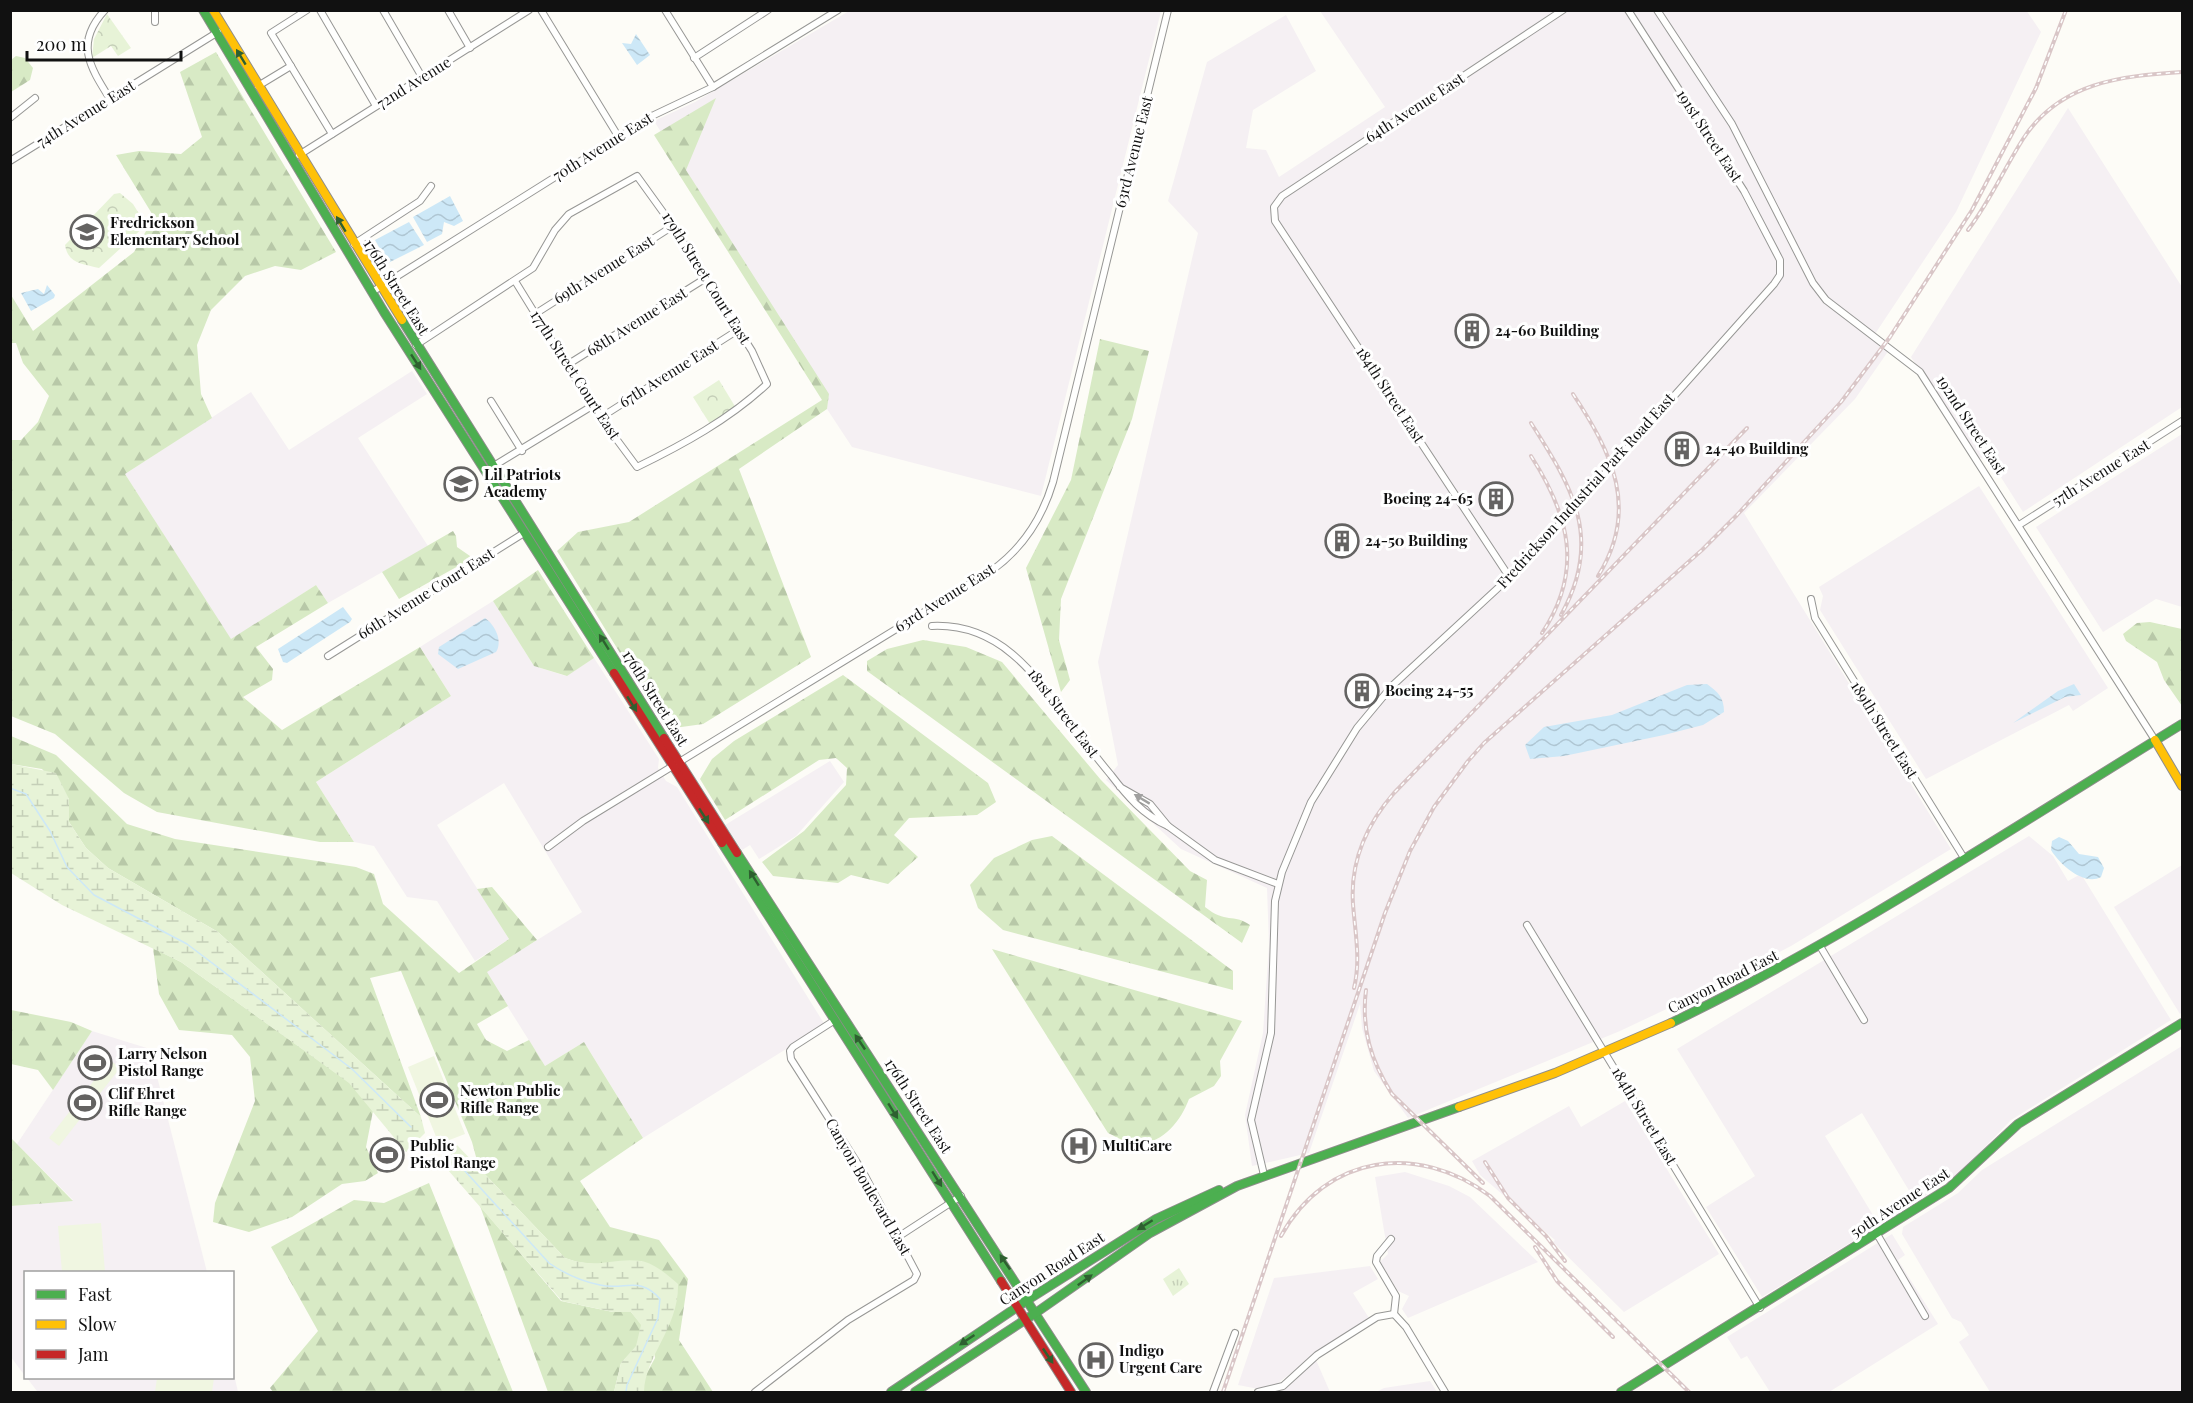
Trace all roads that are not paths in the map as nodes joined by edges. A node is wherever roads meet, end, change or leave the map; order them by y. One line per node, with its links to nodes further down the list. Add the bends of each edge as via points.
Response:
1 (105, 10): 27 (street, via 87,44 87,62)
2 (155, 10): 18 (street)
3 (203, 10): 19 (main road, 176th Street East)
4 (213, 10): 19 (main road, 176th Street East)
5 (307, 10): 22 (street, via 271,33)
6 (320, 10): 28 (street)
7 (383, 10): 23 (street)
8 (448, 10): 20 (street)
9 (529, 10): 20 (street, 72nd Avenue)
10 (541, 10): 31 (street)
11 (768, 10): 21 (street)
12 (838, 10): 25 (street, 70th Avenue East)
13 (1168, 10): 63 (street, 63rd Avenue East, via 1053,482 1032,530 991,571)
14 (1563, 10): 35 (street, 64th Avenue East, via 1282,196)
15 (1628, 10): 38 (street, 191st Street East, via 1744,191)
16 (1657, 10): 53 (street, 192nd Street East, via 1732,124 1813,283 1826,300 1920,372)
17 (667, 11): 21 (street)
18 (155, 22)
19 (220, 31): 24 (main road, 176th Street East, one-way to 19); 27 (street, 74th Avenue East); 41 (main road, 176th Street East)
20 (470, 48): 23 (street, 72nd Avenue)
21 (694, 58): 25 (street)
22 (291, 66): 24 (street); 30 (street)
23 (422, 77): 28 (street, 72nd Avenue)
24 (258, 86): 32 (main road, 176th Street East)
25 (713, 87): 31 (street, 70th Avenue East)
26 (35, 98): 29 (street)
27 (110, 99): 33 (street, 74th Avenue East)
28 (376, 106): 30 (street, 72nd Avenue)
29 (10, 118)
30 (332, 134): 32 (street, 72nd Avenue)
31 (618, 136): 41 (street, 70th Avenue East)
32 (299, 155): 37 (main road, 176th Street East, one-way to 32)
33 (10, 161)
34 (431, 186): 37 (street, via 420,201)
35 (1274, 210): 56 (street, 184th Street East, via 1275,221)
36 (673, 226): 39 (street, 179th Street Court East); 40 (street, 179th Street Court East, via 637,176 562,220 538,262); 42 (street, 69th Avenue East)
37 (353, 244): 41 (main road, 176th Street East)
38 (1781, 267): 56 (street, Fredrickson Industrial Park Road East, via 1774,284)
39 (706, 278): 43 (street, 179th Street Court East); 45 (street, 68th Avenue East)
40 (515, 281): 42 (street, 177th Street Court East); 44 (street)
41 (376, 290): 44 (main road, 176th Street East); 54 (main road, 176th Street East, one-way to 54)
42 (535, 314): 45 (street, 177th Street Court East)
43 (738, 330): 48 (street, 67th Avenue East); 52 (street, 179th Street Court East, via 767,384 748,401 672,450)
44 (416, 345): 51 (main road, 176th Street East)
45 (567, 365): 47 (street, 177th Street Court East)
46 (491, 401): 50 (street)
47 (592, 406): 48 (street, 177th Street Court East); 50 (street)
48 (600, 418): 52 (street, 177th Street Court East)
49 (2182, 421): 53 (street, 57th Avenue East)
50 (522, 451): 51 (street)
51 (492, 467): 57 (main road, 176th Street East)
52 (637, 467)
53 (2019, 525): 62 (street, 192nd Street East)
54 (524, 533): 55 (main road, 176th Street East); 60 (street, 66th Avenue Court East)
55 (543, 563): 57 (main road); 63 (main road, 176th Street East, one-way to 63)
56 (1510, 578): 69 (street, Fredrickson Industrial Park Road East, via 1406,672 1357,728 1311,802)
57 (568, 586): 63 (main road, 176th Street East, one-way to 57)
58 (1812, 599): 68 (street, 189th Street East, via 1815,618)
59 (932, 626): 69 (street, 181st Street East, via 970,630 1012,652 1038,679 1120,787 1154,820 1215,860)
60 (328, 656)
61 (2182, 724): 62 (main road, Canyon Road East)
62 (2155, 740): 64 (main road, 192nd Street East); 68 (main road, Canyon Road East)
63 (676, 764): 65 (main road, 176th Street East, one-way to 65); 66 (street, 63rd Avenue East); 67 (main road, 176th Street East)
64 (2182, 786)
65 (715, 833): 67 (main road); 72 (main road, 176th Street East)
66 (548, 847)
67 (740, 856): 74 (main road, 176th Street East, one-way to 67)
68 (1964, 858): 71 (main road, Canyon Road East)
69 (1278, 884): 78 (street, Fredrickson Industrial Park Road East, via 1273,919 1271,1033 1251,1120)
70 (1527, 925): 77 (street, 184th Street East)
71 (1820, 946): 75 (street); 77 (main road, Canyon Road East, via 1706,1007)
72 (816, 991): 73 (main road, 176th Street East); 74 (main road)
73 (835, 1020): 81 (main road, 176th Street East, one-way to 81); 83 (street, Canyon Boulevard East, via 790,1051 792,1061 863,1172)
74 (845, 1020): 80 (main road, 176th Street East, one-way to 74)
75 (1864, 1020)
76 (2182, 1023): 82 (main road, 50th Avenue East, via 2018,1124 1964,1177)
77 (1605, 1052): 78 (main road, Canyon Road East); 87 (street, 184th Street East)
78 (1264, 1175): 79 (main road, Canyon Road East)
79 (1237, 1186): 85 (main road, Canyon Road East, one-way to 85, via 1205,1195 1156,1219); 88 (main road, Canyon Road East, one-way to 79, via 1150,1233)
80 (961, 1196): 81 (street); 85 (main road, 176th Street East, one-way to 80)
81 (951, 1202): 83 (street); 86 (main road, 176th Street East)
82 (1877, 1234): 87 (main road, 50th Avenue East); 90 (street)
83 (898, 1237): 93 (street, Canyon Boulevard East, via 916,1269 914,1280 848,1320)
84 (1391, 1239): 89 (street, via 1376,1262 1396,1296)
85 (1029, 1299): 86 (main road, Canyon Road East); 88 (main road, 176th Street East)
86 (1016, 1307): 91 (main road, 176th Street East); 94 (main road, Canyon Road East, one-way to 94)
87 (1760, 1308): 101 (main road, 50th Avenue East)
88 (1037, 1312): 91 (main road, Canyon Road East); 97 (main road, 176th Street East)
89 (1394, 1314): 99 (street, via 1377,1317 1317,1355 1283,1386); 100 (street)
90 (1925, 1316)
91 (1024, 1320): 95 (main road, Canyon Road East); 96 (main road, 176th Street East, one-way to 96)
92 (1234, 1333): 98 (street)
93 (755, 1392)
94 (891, 1392)
95 (915, 1392)
96 (1071, 1392)
97 (1086, 1392)
98 (1213, 1392)
99 (1258, 1392)
100 (1445, 1392)
101 (1621, 1392)

